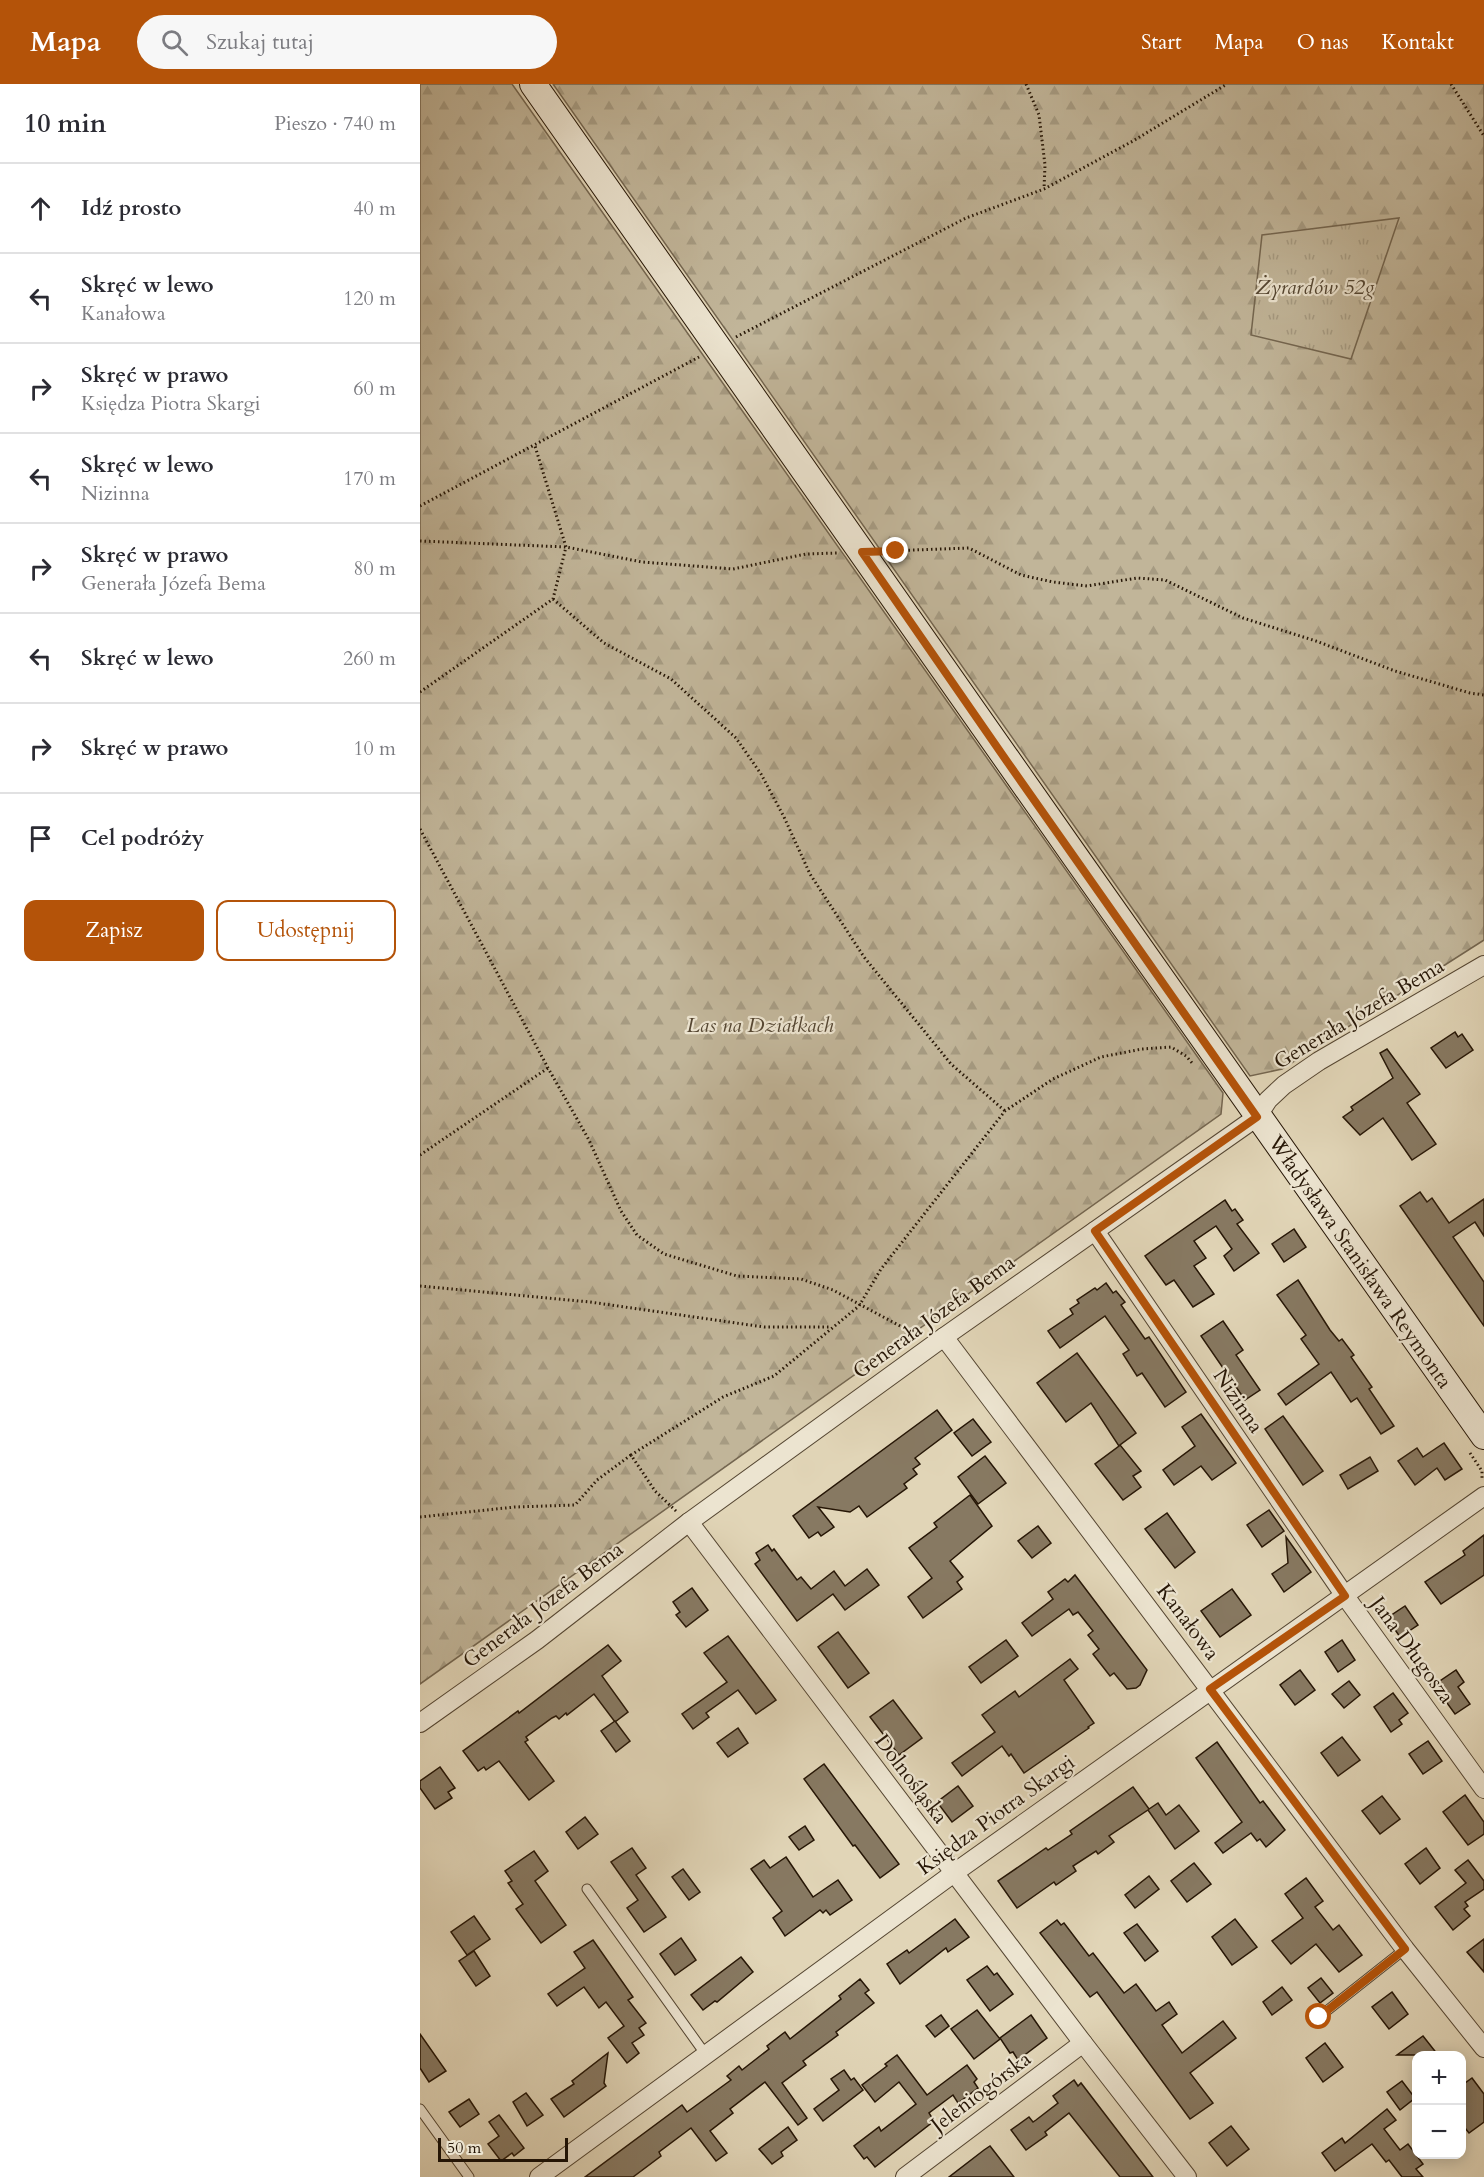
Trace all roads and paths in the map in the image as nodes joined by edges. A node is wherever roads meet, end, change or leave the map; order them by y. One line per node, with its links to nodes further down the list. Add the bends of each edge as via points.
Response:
1 (533, 84): 7 (main road, Władysława Stanisława Reymonta)
2 (1026, 84): 6 (path, via 1039,115)
3 (1227, 84): 6 (path)
4 (1451, 84): 5 (path)
5 (1484, 136)
6 (1044, 189): 7 (path, via 966,218)
7 (718, 347): 8 (path); 12 (main road, Władysława Stanisława Reymonta)
8 (535, 445): 9 (path); 11 (path)
9 (420, 506)
10 (420, 541): 11 (path)
11 (566, 547): 12 (path, via 642,562 733,569 806,554); 13 (path)
12 (862, 552): 15 (path, via 969,548 1021,575 1053,582 1087,586 1137,578 1165,580 1243,618 1395,671); 21 (main road, Władysława Stanisława Reymonta)
13 (554, 600): 14 (path); 20 (path, via 604,643 670,679 736,738 766,782 810,874 864,957 951,1064)
14 (420, 692)
15 (1484, 695)
16 (420, 829): 18 (path)
17 (1484, 965): 21 (street, Generała Józefa Bema, via 1319,1061 1284,1085)
18 (548, 1068): 22 (path); 25 (path, via 637,1235 664,1254 737,1276 801,1279 833,1290)
19 (1200, 1072): 20 (path, via 1171,1047 1142,1048 1101,1057 1053,1079)
20 (1005, 1111): 25 (path, via 881,1269)
21 (1257, 1117): 23 (street, Generała Józefa Bema); 29 (main road, Władysława Stanisława Reymonta)
22 (420, 1155)
23 (1095, 1231): 27 (street, Generała Józefa Bema); 34 (street, Nizinna)
24 (420, 1286): 26 (path, via 590,1302 764,1327)
25 (860, 1306): 26 (path); 28 (path, via 902,1327)
26 (833, 1327): 30 (path, via 774,1376 723,1397)
27 (944, 1337): 28 (street, Generała Józefa Bema); 35 (street, Kanałowa)
28 (925, 1350): 33 (street, Generała Józefa Bema)
29 (1484, 1436)
30 (631, 1455): 32 (path, via 597,1480 575,1505); 33 (path, via 655,1491)
31 (1484, 1496): 34 (street, Księdza Piotra Skargi)
32 (420, 1517)
33 (689, 1522): 36 (street, Generała Józefa Bema, via 537,1640); 38 (street, Dolnośląska)
34 (1345, 1596): 35 (street, Księdza Piotra Skargi); 37 (street, Jana Długosza)
35 (1210, 1689): 38 (street, Księdza Piotra Skargi); 40 (street, Kanałowa)
36 (420, 1723)
37 (1484, 1789)
38 (954, 1873): 42 (street, Dolnośląska); 44 (street, Księdza Piotra Skargi)
39 (587, 1888): 44 (lane)
40 (1405, 1949): 41 (lane); 43 (street, Kanałowa)
41 (1319, 2017)
42 (1083, 2043): 48 (street, Jeleniogórska); 49 (street, Dolnośląska)
43 (1484, 2048)
44 (706, 2055): 47 (street, Księdza Piotra Skargi)
45 (420, 2109): 46 (lane)
46 (469, 2177)
47 (539, 2177)
48 (906, 2177)
49 (1187, 2177)

